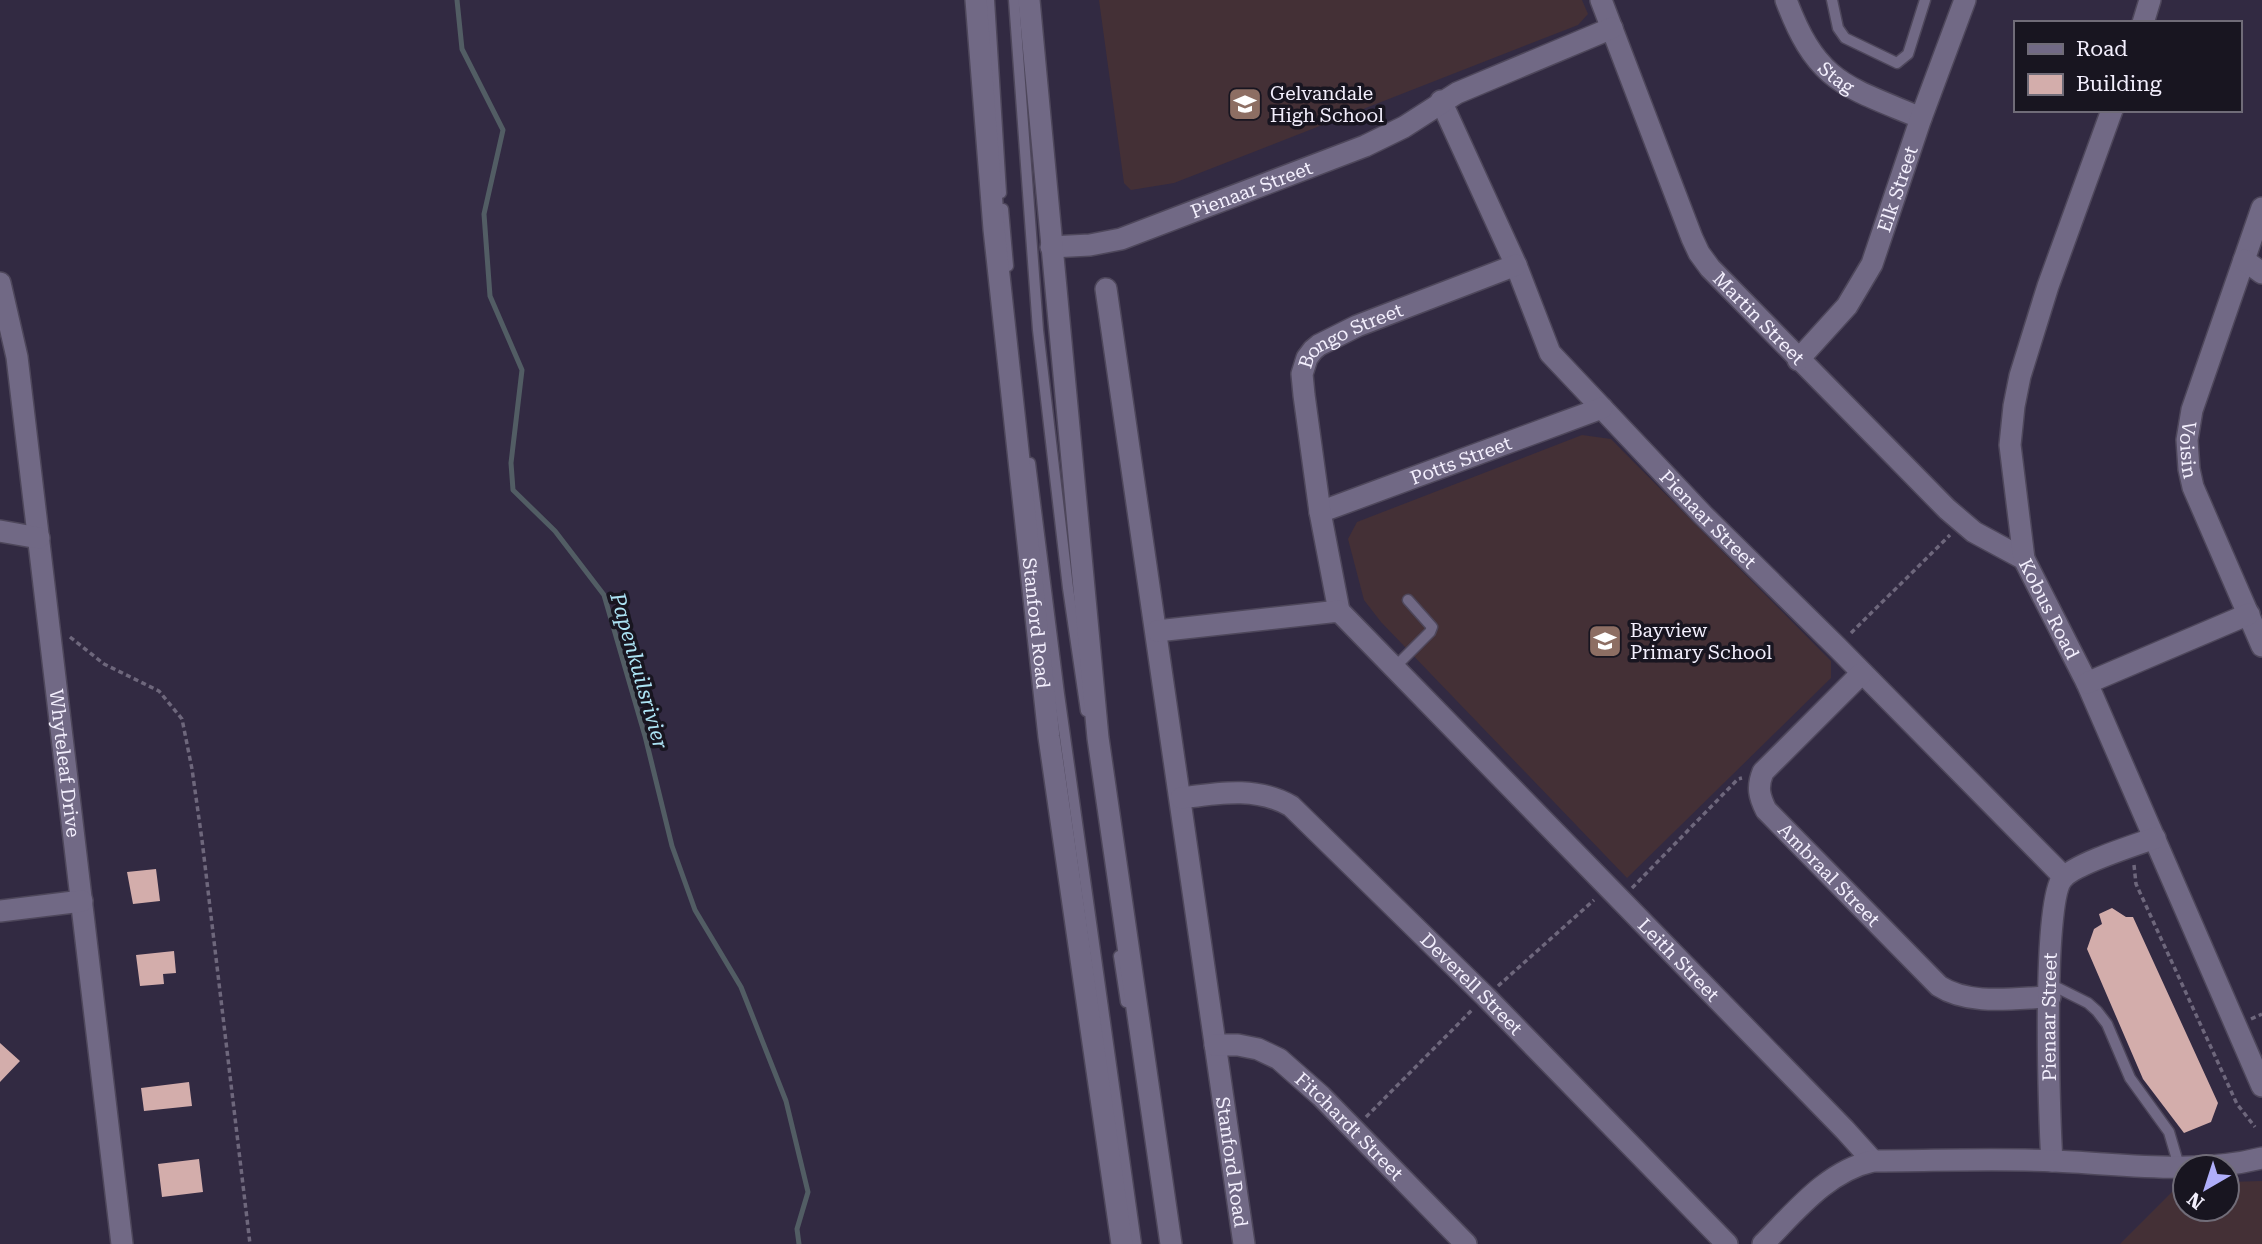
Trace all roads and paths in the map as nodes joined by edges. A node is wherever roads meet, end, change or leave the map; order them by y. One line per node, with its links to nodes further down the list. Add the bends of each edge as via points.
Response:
1 (976, 0): 60 (street, Stanford Road, via 994,229 1049,737)
2 (989, 0): 61 (lane, via 1002,205 1033,490)
3 (1014, 0): 62 (lane, via 1038,330 1066,574)
4 (1029, 0): 17 (street)
5 (1601, 0): 12 (street, Martin Street)
6 (1786, 0): 15 (street, Stag, via 1806,46 1833,78)
7 (1832, 0): 8 (lane, via 1845,38 1897,63 1908,54)
8 (1925, 0)
9 (1965, 0): 15 (street, Elk Street)
10 (2150, 0): 11 (street)
11 (2144, 21)
12 (1612, 28): 13 (street, Pienaar Street); 23 (street, Martin Street, via 1699,253)
13 (1441, 101): 17 (street, Pienaar Street, via 1404,127 1365,145 1121,239); 19 (street, Pienaar Street)
14 (2111, 112): 29 (street, Kobus Road, via 2044,299 2014,406 2010,445)
15 (1921, 118): 23 (street, Elk Street, via 1864,281)
16 (2262, 208): 18 (street, Voisin)
17 (1051, 247): 63 (street, via 1098,738)
18 (2244, 260): 20 (street); 32 (street, Voisin, via 2192,410 2187,440 2193,487)
19 (1516, 265): 24 (street, Pienaar Street, via 1550,353); 25 (street, Bongo Street, via 1357,326 1312,350 1302,374)
20 (2262, 274)
21 (0, 283): 28 (street, Whyteleaf Drive, via 17,357)
22 (1106, 289): 34 (street, Stanford Road)
23 (1798, 360): 26 (street, Martin Street)
24 (1602, 408): 25 (street, Potts Street); 36 (street, Pienaar Street)
25 (1320, 512): 31 (street, Bongo Street)
26 (1962, 523): 29 (street, Martin Street); 36 (path)
27 (0, 531): 28 (street)
28 (39, 538): 33 (street, Whyteleaf Drive)
29 (2024, 559): 39 (street, Kobus Road)
30 (1408, 600): 37 (lane, via 1432,627)
31 (1339, 611): 34 (street); 37 (street, Leith Street)
32 (2249, 614): 35 (street, Voisin); 39 (street)
33 (48, 620): 46 (street, Whyteleaf Drive); 59 (path, via 104,664 159,691 182,719 202,840)
34 (1157, 631): 41 (street, Stanford Road)
35 (2262, 646)
36 (1837, 647): 38 (street, Pienaar Street)
37 (1394, 668): 45 (street, Leith Street)
38 (1862, 673): 40 (street); 44 (street, Pienaar Street)
39 (2087, 683): 42 (street, Kobus Road)
40 (1763, 772): 45 (path, via 1738,779); 48 (street, Ambraal Street, via 1758,788 1766,810 1939,986 1972,998)
41 (1181, 798): 49 (street, Stanford Road); 66 (street, Deverell Street, via 1255,793 1291,806)
42 (2155, 838): 44 (street); 50 (street, Kobus Road)
43 (2134, 865): 51 (path, via 2136,884 2237,1104)
44 (2064, 877): 48 (street, Pienaar Street, via 2053,906)
45 (1621, 900): 54 (street, Leith Street)
46 (82, 901): 47 (street); 58 (street, Whyteleaf Drive)
47 (0, 911)
48 (2050, 991): 52 (lane, via 2088,1003 2107,1024 2130,1078 2169,1132); 55 (street, Pienaar Street)
49 (1215, 1045): 64 (street, Stanford Road); 65 (street, Fitchardt Street, via 1258,1049 1279,1059)
50 (2262, 1086)
51 (2255, 1127)
52 (2175, 1153)
53 (2262, 1158): 56 (street)
54 (1873, 1161): 55 (street); 67 (street, via 1850,1167 1831,1180)
55 (2052, 1161): 57 (street)
56 (2241, 1163)
57 (2171, 1166)
58 (122, 1244)
59 (250, 1244)
60 (1122, 1244)
61 (1136, 1244)
62 (1162, 1244)
63 (1171, 1244)
64 (1244, 1244)
65 (1466, 1244)
66 (1727, 1244)
67 (1763, 1244)

